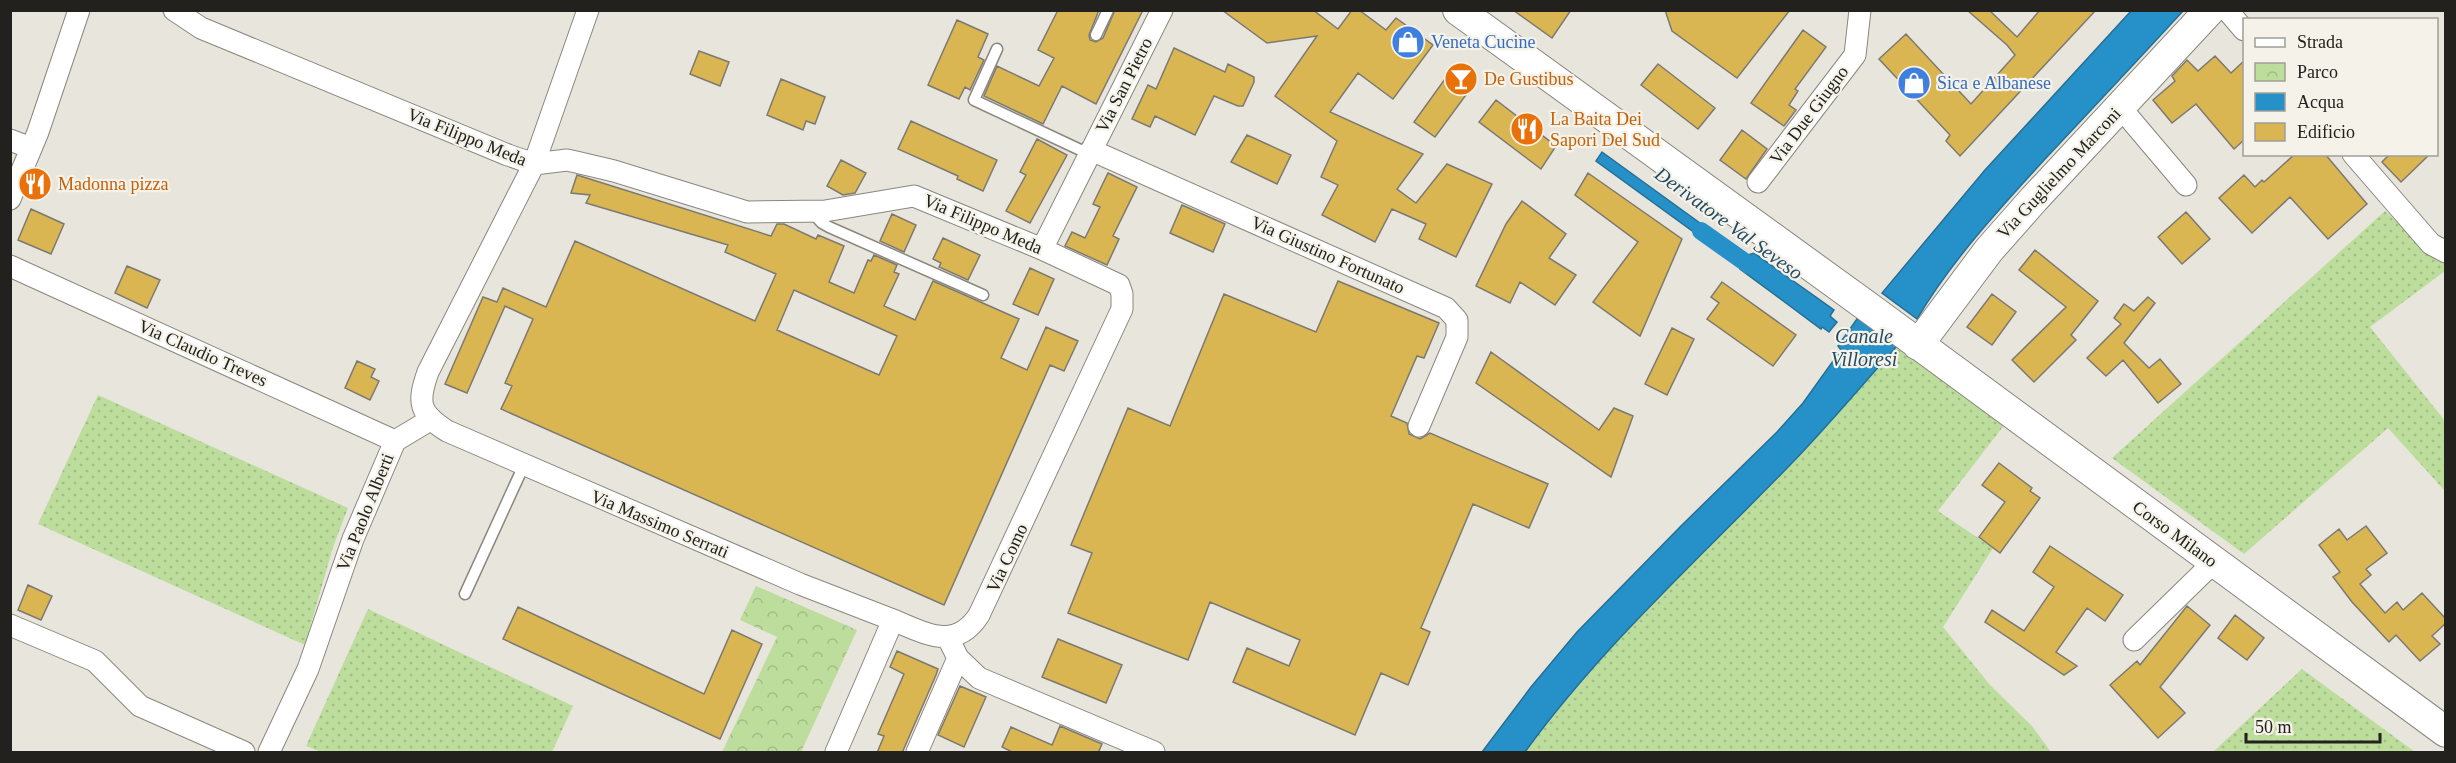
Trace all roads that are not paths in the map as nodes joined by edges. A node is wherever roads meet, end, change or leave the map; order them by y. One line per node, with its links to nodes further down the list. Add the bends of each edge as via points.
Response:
1 (79, 10): 15 (street)
2 (174, 10): 18 (street, Via Filippo Meda, via 201,28)
3 (588, 10): 18 (street)
4 (1108, 10): 11 (lane)
5 (1458, 10): 28 (main road, Corso Milano)
6 (1860, 10): 19 (street, Via Due Giugno, via 1855,55)
7 (2210, 10): 13 (main road, Via Guglielmo Marconi)
8 (2227, 10): 10 (street)
9 (1157, 12): 16 (street, Via San Pietro)
10 (2243, 29)
11 (1096, 35)
12 (997, 49): 16 (lane, Via San Pietro, via 974,100)
13 (2120, 107): 20 (street); 28 (main road, Via Guglielmo Marconi)
14 (10, 140): 15 (street)
15 (31, 148): 21 (street)
16 (1090, 152): 23 (street, Via San Pietro); 30 (street, Via Giustino Fortunato, via 1446,308 1457,320 1457,338)
17 (2355, 156): 24 (street, via 2431,244)
18 (534, 164): 22 (street, Via Filippo Meda, via 576,162 747,212); 29 (street, via 428,372 421,395)
19 (1758, 182)
20 (2186, 185)
21 (10, 199)
22 (811, 211): 23 (street, Via Filippo Meda, via 914,196); 27 (lane, via 829,227)
23 (1042, 249): 26 (street, Via Filippo Meda)
24 (2445, 252)
25 (10, 266): 31 (street, Via Claudio Treves)
26 (1114, 281): 37 (street, Via Como, via 1122,289 1122,309 984,608 969,628)
27 (983, 295)
28 (1912, 340): 33 (main road, Corso Milano)
29 (429, 420): 31 (street, Via Paolo Alberti); 32 (street, Via Massimo Serrati)
30 (1419, 426)
31 (395, 441): 42 (street, Via Paolo Alberti, via 353,539 308,669)
32 (524, 465): 34 (lane); 35 (street, Via Massimo Serrati)
33 (2214, 562): 38 (street); 40 (main road, Corso Milano)
34 (465, 594)
35 (893, 620): 37 (street); 43 (street)
36 (10, 625): 41 (street, via 95,661 140,706)
37 (948, 638): 39 (street)
38 (2134, 640)
39 (958, 658): 44 (street); 45 (street, via 972,674 989,684)
40 (2445, 732)
41 (244, 753)
42 (269, 753)
43 (836, 753)
44 (917, 753)
45 (1155, 753)

